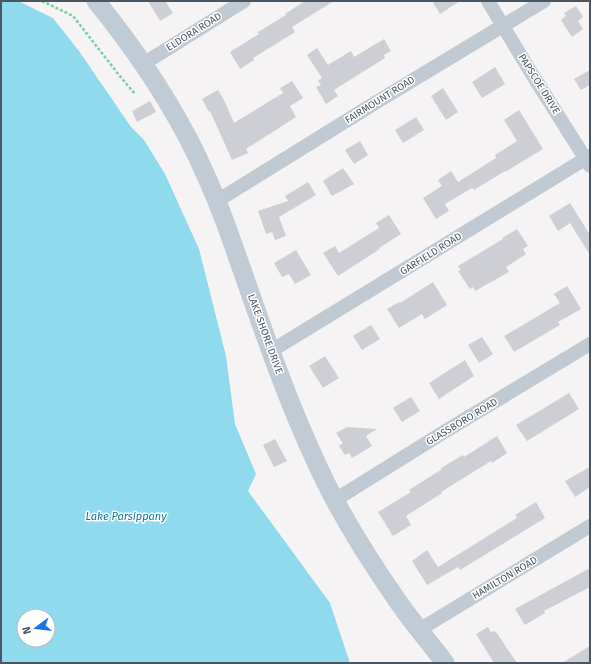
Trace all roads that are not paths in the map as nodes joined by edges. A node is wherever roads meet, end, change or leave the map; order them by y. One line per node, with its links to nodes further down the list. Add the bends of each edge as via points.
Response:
1 (96, 1): 6 (street, LAKE SHORE DRIVE)
2 (244, 1): 6 (street, ELDORA ROAD)
3 (488, 1): 5 (street, PAPSCOE DRIVE)
4 (544, 1): 5 (street, FAIRMOUNT ROAD)
5 (503, 25): 7 (street, PAPSCOE DRIVE); 8 (street, FAIRMOUNT ROAD)
6 (143, 64): 8 (street, LAKE SHORE DRIVE, via 188,138)
7 (588, 160): 10 (street, GARFIELD ROAD)
8 (217, 201): 10 (street, LAKE SHORE DRIVE)
9 (590, 344): 11 (street, GLASSBORO ROAD)
10 (271, 351): 11 (street, LAKE SHORE DRIVE, via 292,410)
11 (335, 500): 13 (street, LAKE SHORE DRIVE, via 365,552)
12 (590, 526): 13 (street, HAMILTON ROAD)
13 (419, 630): 14 (street, LAKE SHORE DRIVE)
14 (445, 663)

